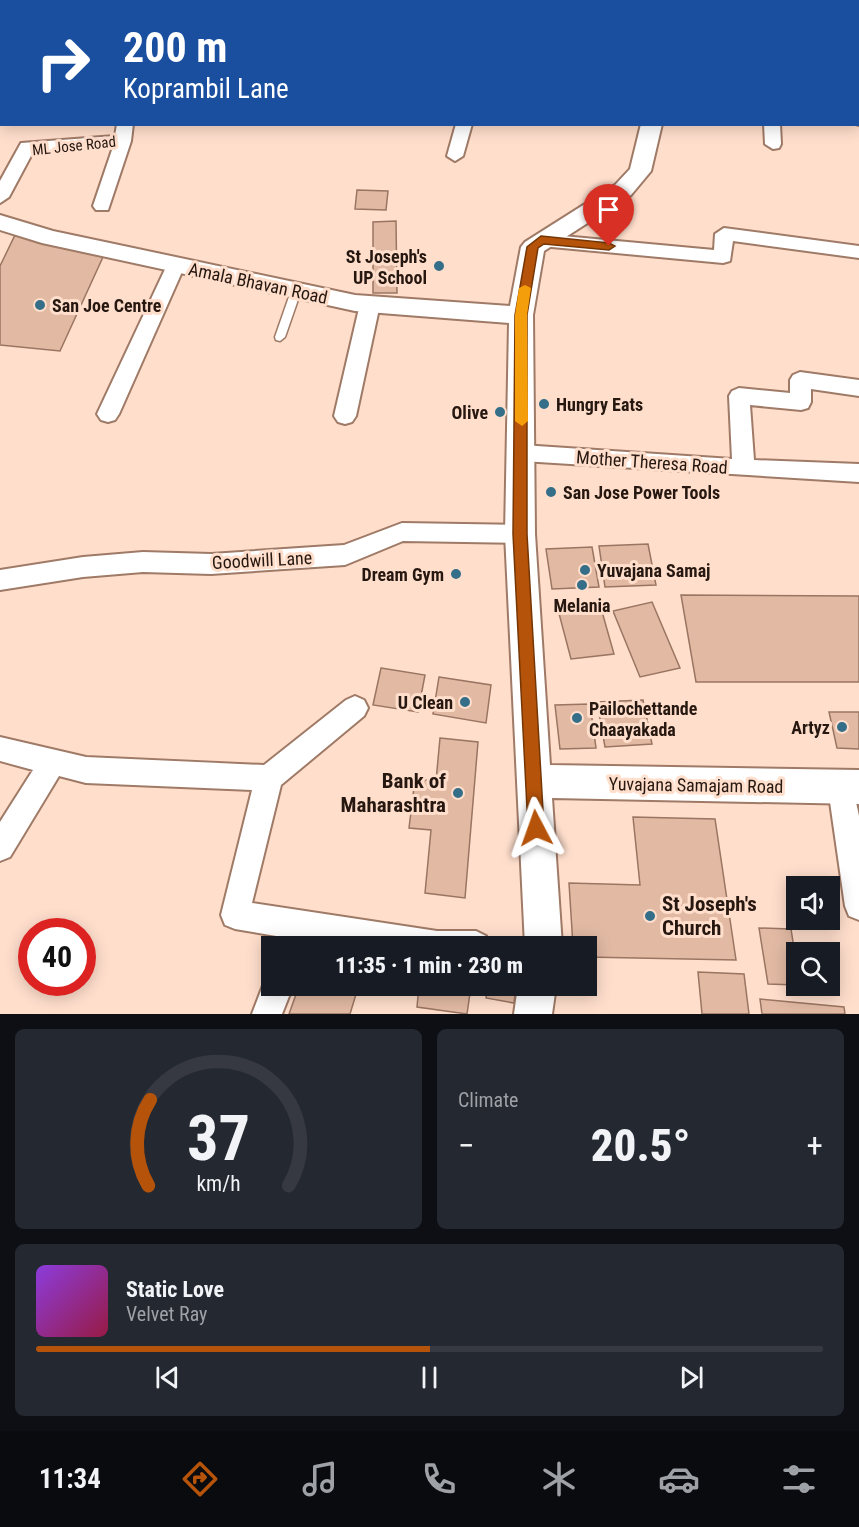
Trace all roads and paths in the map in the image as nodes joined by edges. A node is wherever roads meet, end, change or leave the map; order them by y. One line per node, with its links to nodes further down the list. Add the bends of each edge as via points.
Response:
1 (464, 126): 6 (street)
2 (651, 126): 10 (street, via 640,171 623,190)
3 (772, 126): 5 (street)
4 (124, 133): 7 (street, ML Jose Road, via 27,147); 8 (street)
5 (773, 144)
6 (456, 156)
7 (0, 197)
8 (102, 206)
9 (0, 222): 12 (street, Amala Bhavan Road, via 50,238)
10 (541, 240): 11 (street, via 723,257 724,234); 15 (street, via 530,255)
11 (859, 252)
12 (176, 265): 13 (street, Amala Bhavan Road); 18 (street)
13 (296, 291): 14 (street, Amala Bhavan Road); 16 (lane)
14 (370, 304): 15 (street, Amala Bhavan Road); 19 (street)
15 (521, 315): 20 (street)
16 (280, 337)
17 (859, 388): 21 (street, Mother Theresa Road, via 800,380 801,402 739,396)
18 (108, 414)
19 (345, 416)
20 (522, 453): 21 (street, Mother Theresa Road); 23 (street)
21 (744, 468): 22 (street)
22 (859, 473)
23 (520, 534): 24 (street, Goodwill Lane, via 402,532 345,555 211,564 143,562); 29 (street)
24 (0, 580)
25 (355, 708): 28 (street)
26 (0, 749): 27 (street)
27 (53, 762): 28 (street, via 86,770); 31 (street)
28 (268, 778): 33 (street, via 235,915)
29 (533, 781): 30 (street, Yuvajana Samajam Road); 34 (street)
30 (850, 788): 32 (street)
31 (0, 847)
32 (859, 906)
33 (297, 936)
34 (542, 936)
35 (274, 996): 37 (street)
36 (536, 996): 38 (street)
37 (267, 1014)
38 (533, 1014)

